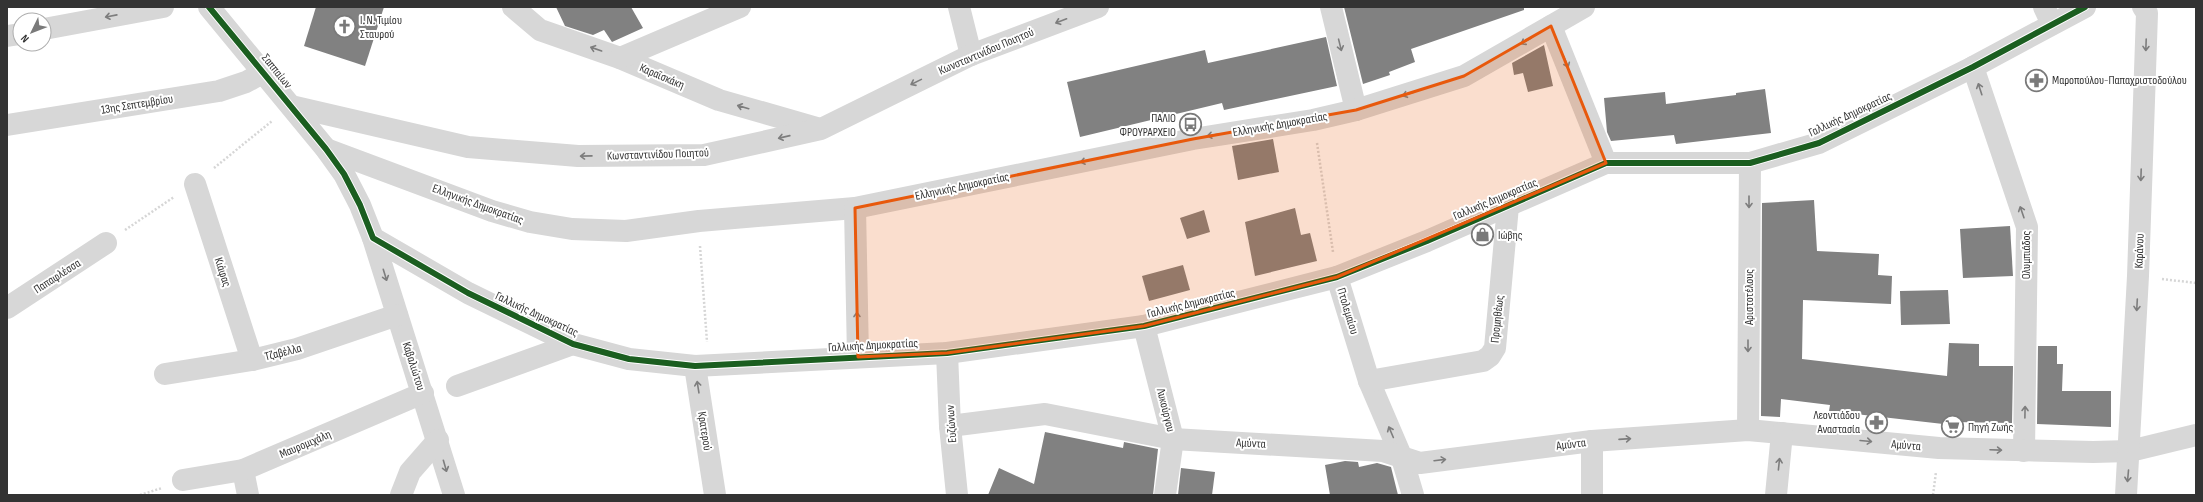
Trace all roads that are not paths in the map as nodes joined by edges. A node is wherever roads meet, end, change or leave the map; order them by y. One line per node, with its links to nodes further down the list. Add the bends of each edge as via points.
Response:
1 (163, 7): 13 (street, one-way to 13)
2 (209, 7): 17 (street, Σαππαίων)
3 (512, 7): 15 (street, Καραϊσκάκη, one-way to 3, via 540,30)
4 (740, 7): 15 (street)
5 (959, 7): 14 (street)
6 (1098, 7): 14 (street, Κωνσταντινίδου Ποιητού, one-way to 14)
7 (1331, 7): 19 (street, one-way to 19)
8 (1584, 7): 12 (street, Ελληνικής Δημοκρατίας)
9 (2085, 7): 11 (street, Γαλλικής Δημοκρατίας)
10 (2143, 7): 51 (street, Καράνου, one-way to 51, via 2147,13)
11 (2048, 15): 16 (street, Γαλλικής Δημοκρατίας)
12 (1551, 26): 19 (street, Ελληνικής Δημοκρατίας, one-way to 19, via 1464,76); 24 (street, one-way to 24)
13 (52, 28)
14 (970, 55): 21 (street, Κωνσταντινίδου Ποιητού, one-way to 21)
15 (620, 58): 21 (street, Καραϊσκάκη, one-way to 15, via 719,100)
16 (1973, 67): 23 (street, Γαλλικής Δημοκρατίας, via 1819,143); 50 (street, Ολυμπιάδος, one-way to 16, via 2027,227)
17 (264, 72): 18 (street, Σαππαίων); 20 (street, 13ης Σεπτεμβρίου, via 246,82 219,91)
18 (291, 106): 21 (street, Κωνσταντινίδου Ποιητού, one-way to 18, via 704,155 578,156 468,147); 22 (street, Σαππαίων)
19 (1356, 110): 27 (street, Ελληνικής Δημοκρατίας, one-way to 27, via 1313,120 1193,138)
20 (7, 125)
21 (820, 129)
22 (326, 149): 27 (street, Ελληνικής Δημοκρατίας, via 492,210 530,222 572,229 626,231); 28 (street, via 344,174)
23 (1750, 163): 24 (street, Γαλλικής Δημοκρατίας); 44 (street, Αριστοτέλους, one-way to 44)
24 (1606, 164): 26 (street, Γαλλικής Δημοκρατίας)
25 (195, 184): 37 (street, Κιάφας)
26 (1508, 206): 30 (street, Γαλλικής Δημοκρατίας); 40 (street, Προμηθέως, via 1495,348 1490,356 1482,361)
27 (855, 208): 36 (street, one-way to 27)
28 (373, 238): 32 (street, Καβαλιώτου, one-way to 32); 34 (street, Γαλλικής Δημοκρατίας, via 468,294)
29 (106, 243): 31 (street, Παπαφλέσσα)
30 (1337, 277): 33 (street, Γαλλικής Δημοκρατίας); 40 (street, Πτολεμαίου)
31 (7, 308)
32 (397, 315): 37 (street, Τζαβέλλα, via 297,349); 42 (street, Καβαλιώτου)
33 (1144, 326): 35 (street, Γαλλικής Δημοκρατίας); 47 (street, Λυκούργου)
34 (573, 344): 38 (street, Γαλλικής Δημοκρατίας, via 629,359); 41 (street)
35 (947, 353): 36 (street, Γαλλικής Δημοκρατίας); 43 (street, Ευζώνων)
36 (858, 357): 38 (street, Γαλλικής Δημοκρατίας)
37 (252, 360): 39 (street, Τζαβέλλα)
38 (702, 366): 58 (street, Κρατερού, one-way to 38)
39 (165, 374)
40 (1369, 381): 52 (street, Πτολεμαίου, one-way to 40)
41 (457, 386)
42 (423, 394): 48 (street, Καβαλιώτου); 53 (street, Μαυρομιχάλη)
43 (950, 426): 47 (street, Αμύντα, via 1045,414); 59 (street, Ευζώνων)
44 (1748, 430): 45 (street, Αμύντα); 49 (street, Αμύντα, one-way to 44)
45 (1782, 433): 50 (street, Αμύντα, one-way to 50, via 1939,448); 63 (street, one-way to 45)
46 (2196, 436): 51 (street, Αμύντα)
47 (1173, 439): 52 (street, Αμύντα, via 1383,451); 60 (street, Λυκούργου)
48 (438, 440): 56 (street, via 410,472); 57 (street, Καβαλιώτου, one-way to 57)
49 (1592, 441): 52 (street, Αμύντα, one-way to 49, via 1420,463); 62 (street)
50 (2024, 451): 51 (street, Αμύντα)
51 (2130, 451): 64 (street, Καράνου, one-way to 64)
52 (1402, 458): 61 (street, Πτολεμαίου)
53 (243, 470): 54 (street, Μαυρομιχάλη); 55 (street)
54 (183, 480)
55 (248, 495)
56 (401, 495)
57 (454, 495)
58 (715, 495)
59 (957, 495)
60 (1165, 495)
61 (1413, 495)
62 (1592, 495)
63 (1776, 495)
64 (2126, 495)

